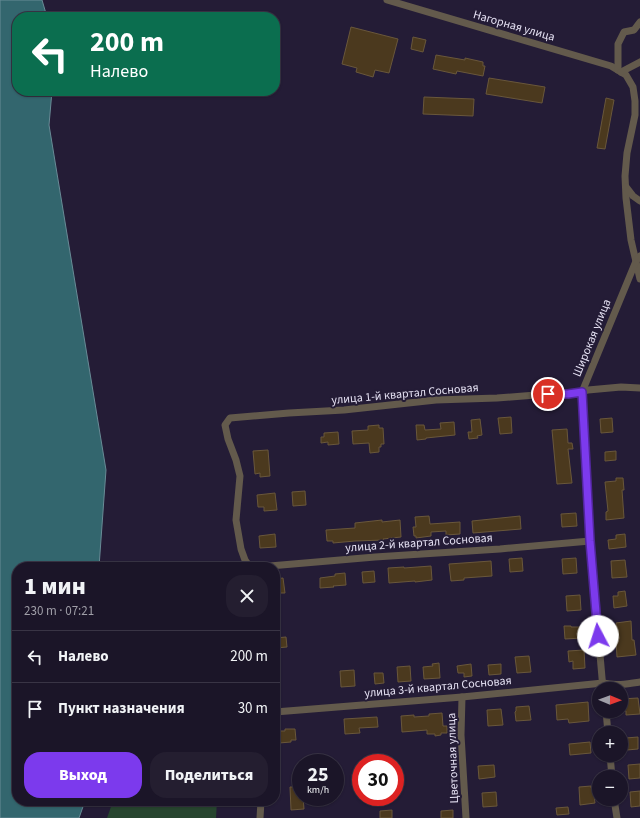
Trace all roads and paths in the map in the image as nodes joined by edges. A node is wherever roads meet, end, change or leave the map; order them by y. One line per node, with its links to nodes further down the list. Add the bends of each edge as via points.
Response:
1 (387, 0): 4 (street, Нагорная улица, via 611,66)
2 (640, 22): 4 (street, via 634,30 624,32 618,44)
3 (640, 62): 4 (street)
4 (620, 71): 5 (street, via 626,75 633,87 635,101 635,115 627,153)
5 (626, 187): 6 (street); 7 (street, via 631,240)
6 (640, 201)
7 (638, 258): 8 (street); 10 (street, Широкая улица)
8 (640, 279)
9 (640, 388): 10 (street, улица 1-й квартал Сосновая, via 621,387)
10 (582, 392): 11 (street, Широкая улица); 12 (street, улица 1-й квартал Сосновая, via 436,400 230,418 226,425 228,439 240,476 236,520 241,549)
11 (590, 541): 13 (street, улица 2-й квартал Сосновая); 14 (street, Широкая улица)
12 (247, 562)
13 (280, 565)
14 (603, 682)
15 (640, 682): 16 (street, улица 3-й квартал Сосновая)
16 (628, 683)
17 (592, 687): 18 (street, улица 3-й квартал Сосновая)
18 (462, 697): 19 (street, улица 3-й квартал Сосновая); 23 (street, Цветочная улица, via 461,735)
19 (280, 712)
20 (261, 806): 22 (street)
21 (615, 806): 24 (street)
22 (260, 818)
23 (466, 818)
24 (617, 818)

